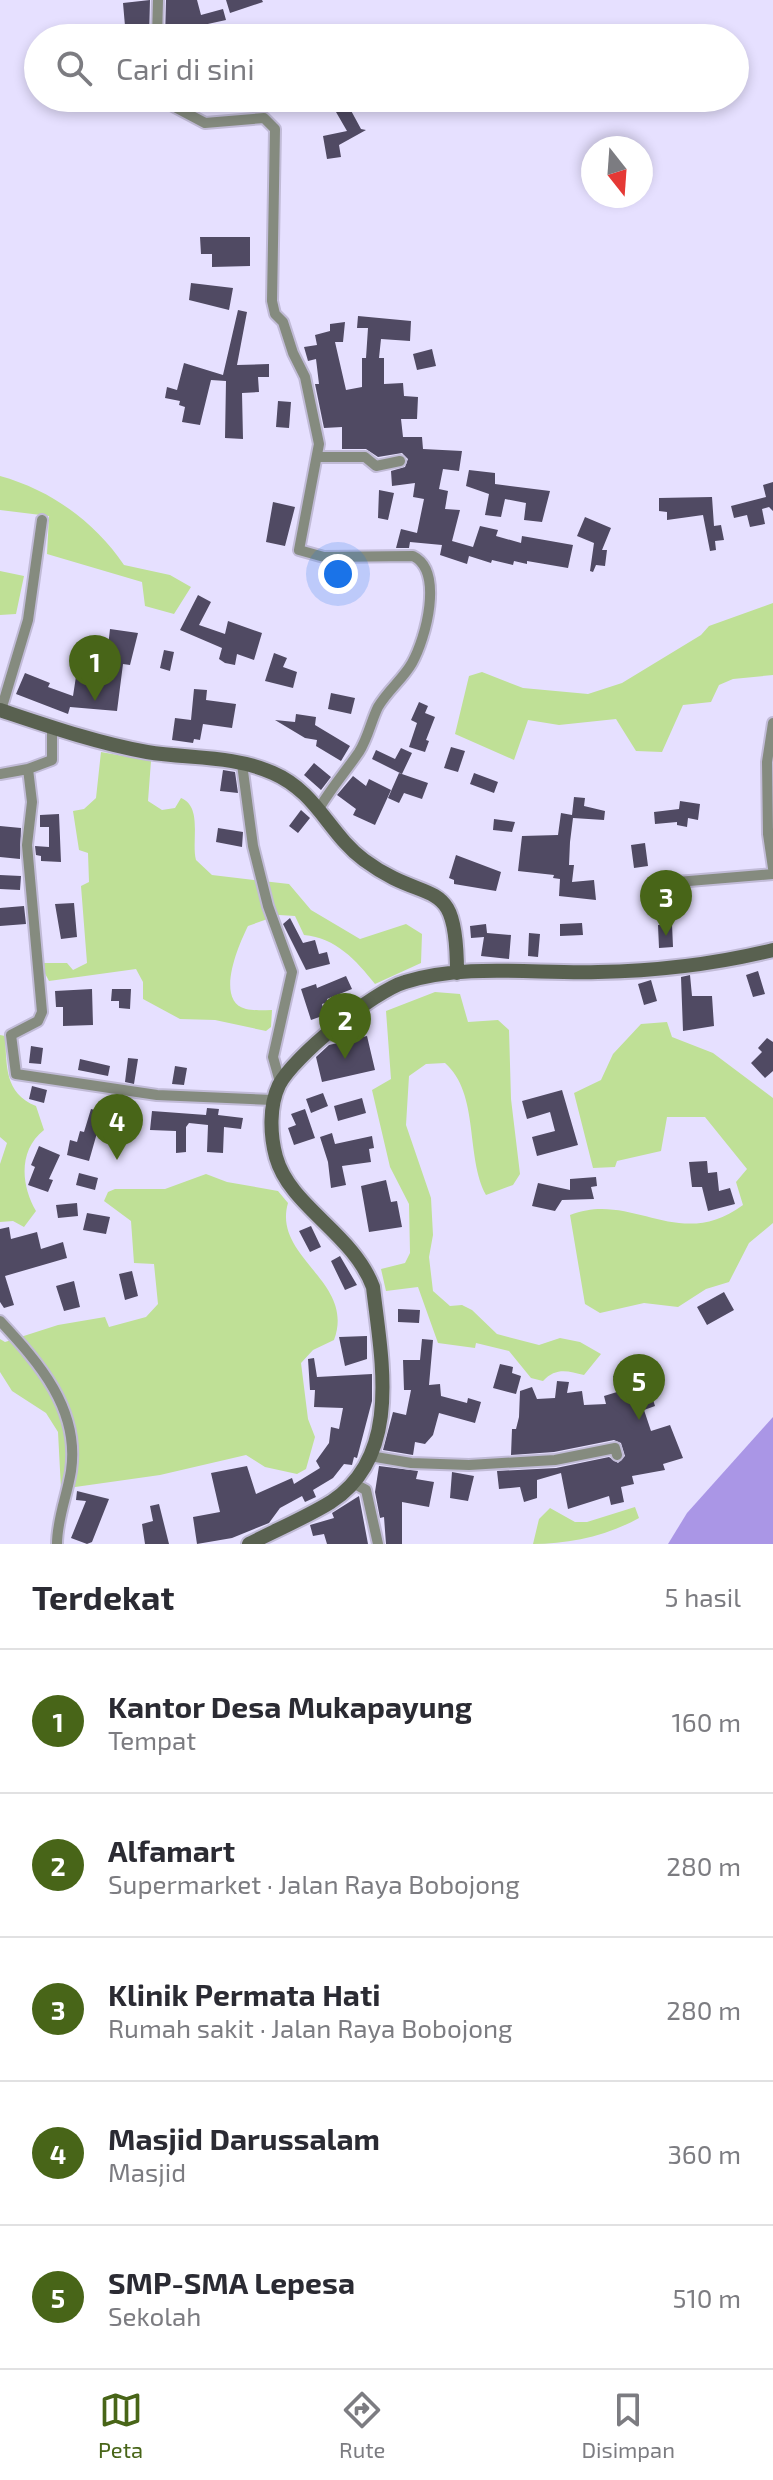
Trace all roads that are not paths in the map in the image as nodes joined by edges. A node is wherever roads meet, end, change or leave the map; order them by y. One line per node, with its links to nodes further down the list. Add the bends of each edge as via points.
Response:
1 (158, 0): 2 (street)
2 (157, 24)
3 (184, 112): 4 (street, via 205,123 264,118 275,129 272,301 305,377)
4 (318, 457): 5 (street, via 365,457 376,466); 13 (street, via 299,550 324,557 413,556 429,573 430,608 411,664 391,687 360,750)
5 (400, 461)
6 (42, 520): 7 (street, via 28,620)
7 (1, 710): 9 (main road)
8 (773, 723): 14 (street, via 766,779)
9 (52, 726): 10 (main road, via 150,752); 11 (street, via 52,760)
10 (242, 764): 13 (main road, via 273,773); 19 (street, via 253,846 292,972 273,1057)
11 (28, 769): 12 (street); 20 (street, via 32,802 27,845 42,1012 38,1021 11,1035 16,1074 157,1095)
12 (0, 774)
13 (320, 807): 18 (main road, via 362,859 449,907 456,930)
14 (770, 833): 15 (street)
15 (773, 871): 16 (street)
16 (653, 884)
17 (773, 950): 18 (main road, via 695,965 617,971)
18 (457, 973): 19 (main road, via 402,982 383,992 331,1030)
19 (280, 1082): 20 (main road)
20 (273, 1100): 23 (main road, via 272,1134 279,1165 304,1201 359,1257 373,1287 383,1408)
21 (0, 1321): 25 (street, via 49,1377 69,1429 71,1474)
22 (617, 1455): 23 (street, via 615,1448 555,1460 455,1465)
23 (370, 1456): 24 (main road)
24 (353, 1483): 26 (main road, via 332,1501); 27 (street, via 370,1497)
25 (57, 1544)
26 (249, 1544)
27 (378, 1544)

